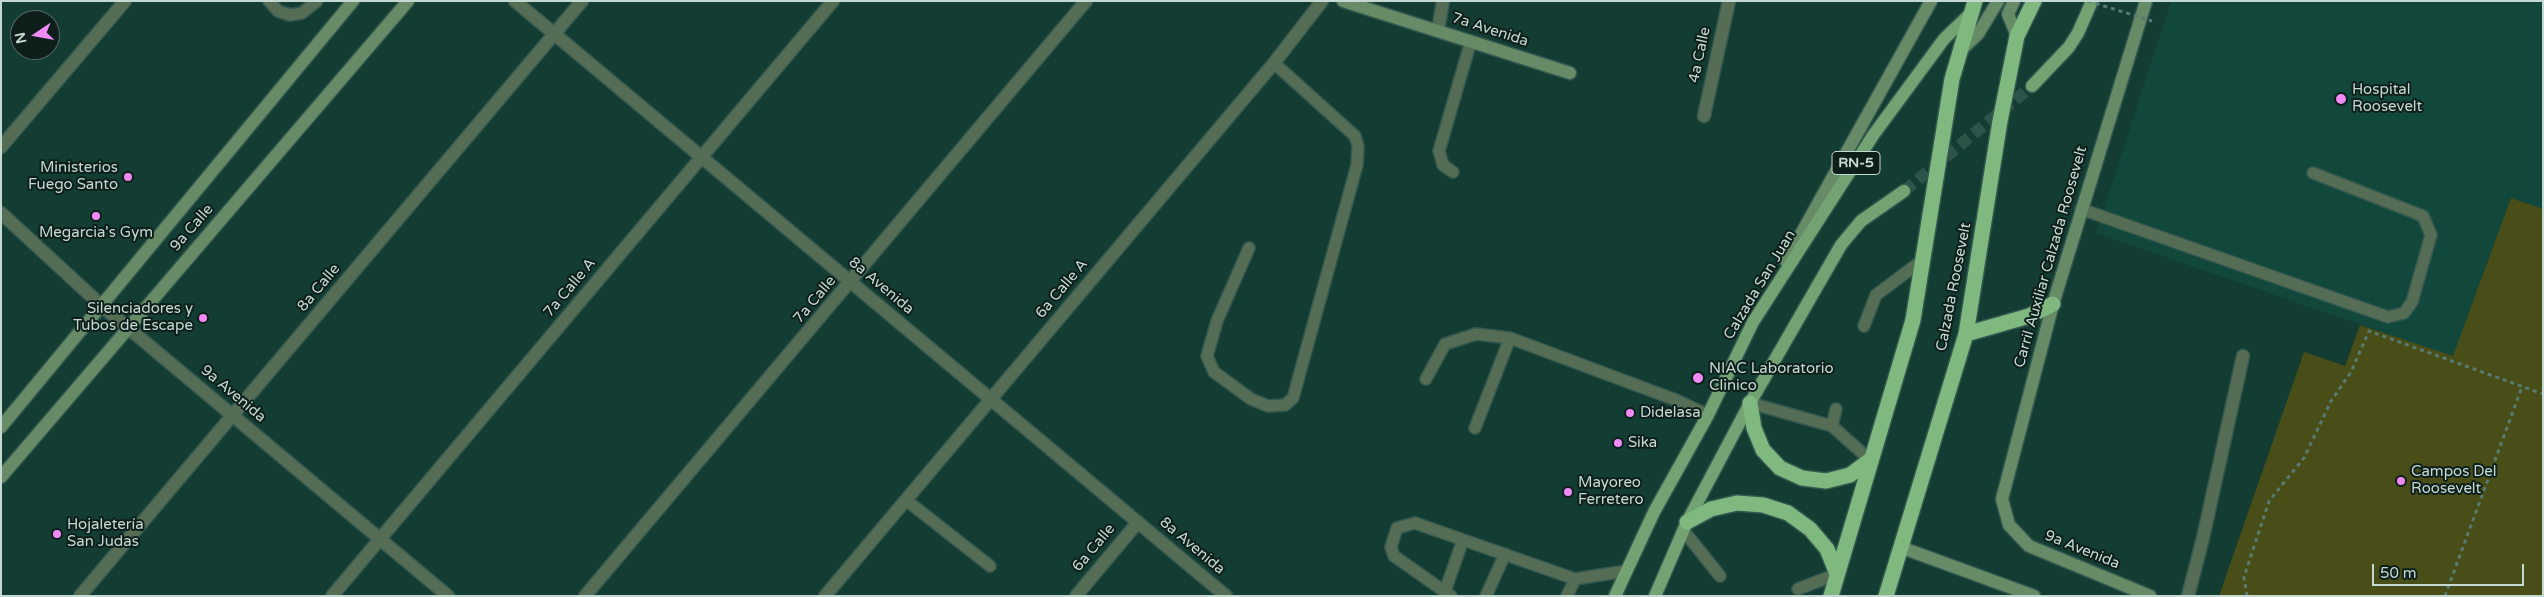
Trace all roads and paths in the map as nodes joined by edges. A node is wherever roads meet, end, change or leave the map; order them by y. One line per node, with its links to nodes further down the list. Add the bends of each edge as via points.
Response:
1 (124, 1): 32 (street)
2 (269, 1): 3 (lane, via 278,11 290,15 302,12)
3 (316, 1)
4 (353, 1): 43 (main road, 9a Calle)
5 (408, 1): 46 (main road, 9a Calle)
6 (515, 1): 24 (street, 8a Avenida)
7 (582, 1): 24 (street, 8a Calle)
8 (833, 1): 33 (street, 7a Calle A)
9 (1086, 1): 41 (street, 7a Calle)
10 (1322, 1): 28 (street, 6a Calle A)
11 (1343, 1): 23 (main road, 7a Avenida)
12 (1443, 1): 23 (street)
13 (1729, 1): 31 (street, 4a Calle)
14 (1931, 1): 44 (main road)
15 (1998, 1): 27 (main road, via 1978,34)
16 (2014, 1): 25 (main road, via 2008,14)
17 (2034, 1): 25 (highway, Calzada Roosevelt)
18 (2088, 1): 22 (path, bridge)
19 (2092, 1): 30 (main road, via 2069,47)
20 (2146, 1): 37 (main road, Carril Auxiliar Calzada Roosevelt)
21 (1973, 8): 27 (highway); 44 (main road, Calzada San Juan / RN-5, via 1944,39 1874,134)
22 (2152, 21)
23 (1438, 30): 26 (main road, 7a Avenida)
24 (554, 33): 33 (street, 8a Avenida); 56 (street, 8a Calle)
25 (2017, 36): 47 (highway, Calzada Roosevelt)
26 (1472, 41): 29 (main road, 7a Avenida); 34 (lane, via 1439,151 1443,165)
27 (1960, 51): 40 (highway, via 1952,79)
28 (1274, 63): 39 (lane, via 1355,136 1358,146 1357,165 1293,398 1285,405 1268,406 1251,399 1214,372 1206,356 1217,321); 53 (street, 6a Calle A)
29 (1570, 73)
30 (2032, 86)
31 (1704, 116)
32 (1, 147)
33 (702, 158): 41 (street, 8a Avenida); 67 (street, 7a Calle A)
34 (1453, 172)
35 (2313, 173): 37 (lane, via 2423,216 2431,235 2412,302 2404,312 2388,317)
36 (1904, 190): 54 (main road, via 1861,222 1840,245)
37 (2081, 209): 42 (main road, Carril Auxiliar Calzada Roosevelt)
38 (1, 213): 43 (street, 9a Avenida)
39 (1249, 248)
40 (1924, 259): 45 (lane, via 1876,295); 61 (highway, via 1913,320)
41 (852, 283): 53 (street, 8a Avenida); 81 (street, 7a Calle)
42 (2053, 304): 47 (highway, via 2029,316); 65 (main road, Carril Auxiliar Calzada Roosevelt, via 2004,489 2003,508)
43 (102, 306): 46 (street, 9a Avenida); 59 (main road, 9a Calle)
44 (1753, 322): 57 (main road, Calzada San Juan / RN-5)
45 (1864, 326)
46 (128, 327): 56 (street, 9a Avenida); 62 (main road, 9a Calle)
47 (1966, 334): 69 (highway, Calzada Roosevelt)
48 (1510, 338): 50 (lane, via 1476,334 1445,344); 57 (lane); 60 (lane)
49 (2243, 356): 93 (street)
50 (1426, 379)
51 (2522, 387): 52 (path); 94 (path, via 2369,331 2351,372 2331,401 2304,458 2269,501 2244,577); 95 (path)
52 (2543, 394)
53 (991, 399): 63 (street, 6a Calle A); 64 (street, 8a Avenida)
54 (1750, 403): 58 (lane); 61 (highway, via 1754,428 1763,450 1780,468 1802,478 1826,481 1850,475); 66 (main road)
55 (1836, 409): 58 (lane)
56 (233, 415): 67 (street, 9a Avenida); 78 (street, 8a Calle)
57 (1708, 415): 72 (main road, Calzada San Juan / RN-5, via 1654,512)
58 (1832, 426): 61 (lane)
59 (1, 427)
60 (1475, 428)
61 (1870, 460): 73 (highway)
62 (1, 477)
63 (906, 500): 71 (lane); 82 (street, 6a Calle A)
64 (1138, 522): 83 (street, 6a Calle); 84 (street, 8a Avenida)
65 (2009, 525): 92 (main road, 9a Avenida, via 2028,546)
66 (1685, 526): 73 (highway, via 1711,509 1737,503 1764,504 1788,513 1810,528 1827,549); 74 (lane); 88 (main road)
67 (380, 539): 79 (street, 7a Calle A); 80 (street, 9a Avenida)
68 (1463, 540): 70 (lane); 77 (lane); 77 (lane, via 1415,523 1397,528 1391,547 1394,556)
69 (1900, 547): 90 (highway, Calzada Roosevelt); 91 (main road)
70 (1505, 554): 75 (lane); 85 (lane)
71 (990, 566)
72 (1626, 571): 75 (lane); 87 (main road, Calzada San Juan / RN-5)
73 (1837, 574): 76 (lane); 89 (highway)
74 (1720, 576)
75 (1576, 579): 86 (lane)
76 (1798, 589)
77 (1448, 594)
78 (80, 596)
79 (332, 596)
80 (448, 596)
81 (585, 596)
82 (825, 596)
83 (1076, 596)
84 (1226, 596)
85 (1486, 596)
86 (1567, 596)
87 (1615, 596)
88 (1656, 596)
89 (1830, 596)
90 (1886, 596)
91 (2034, 596)
92 (2150, 596)
93 (2188, 596)
94 (2247, 596)
95 (2445, 596)

